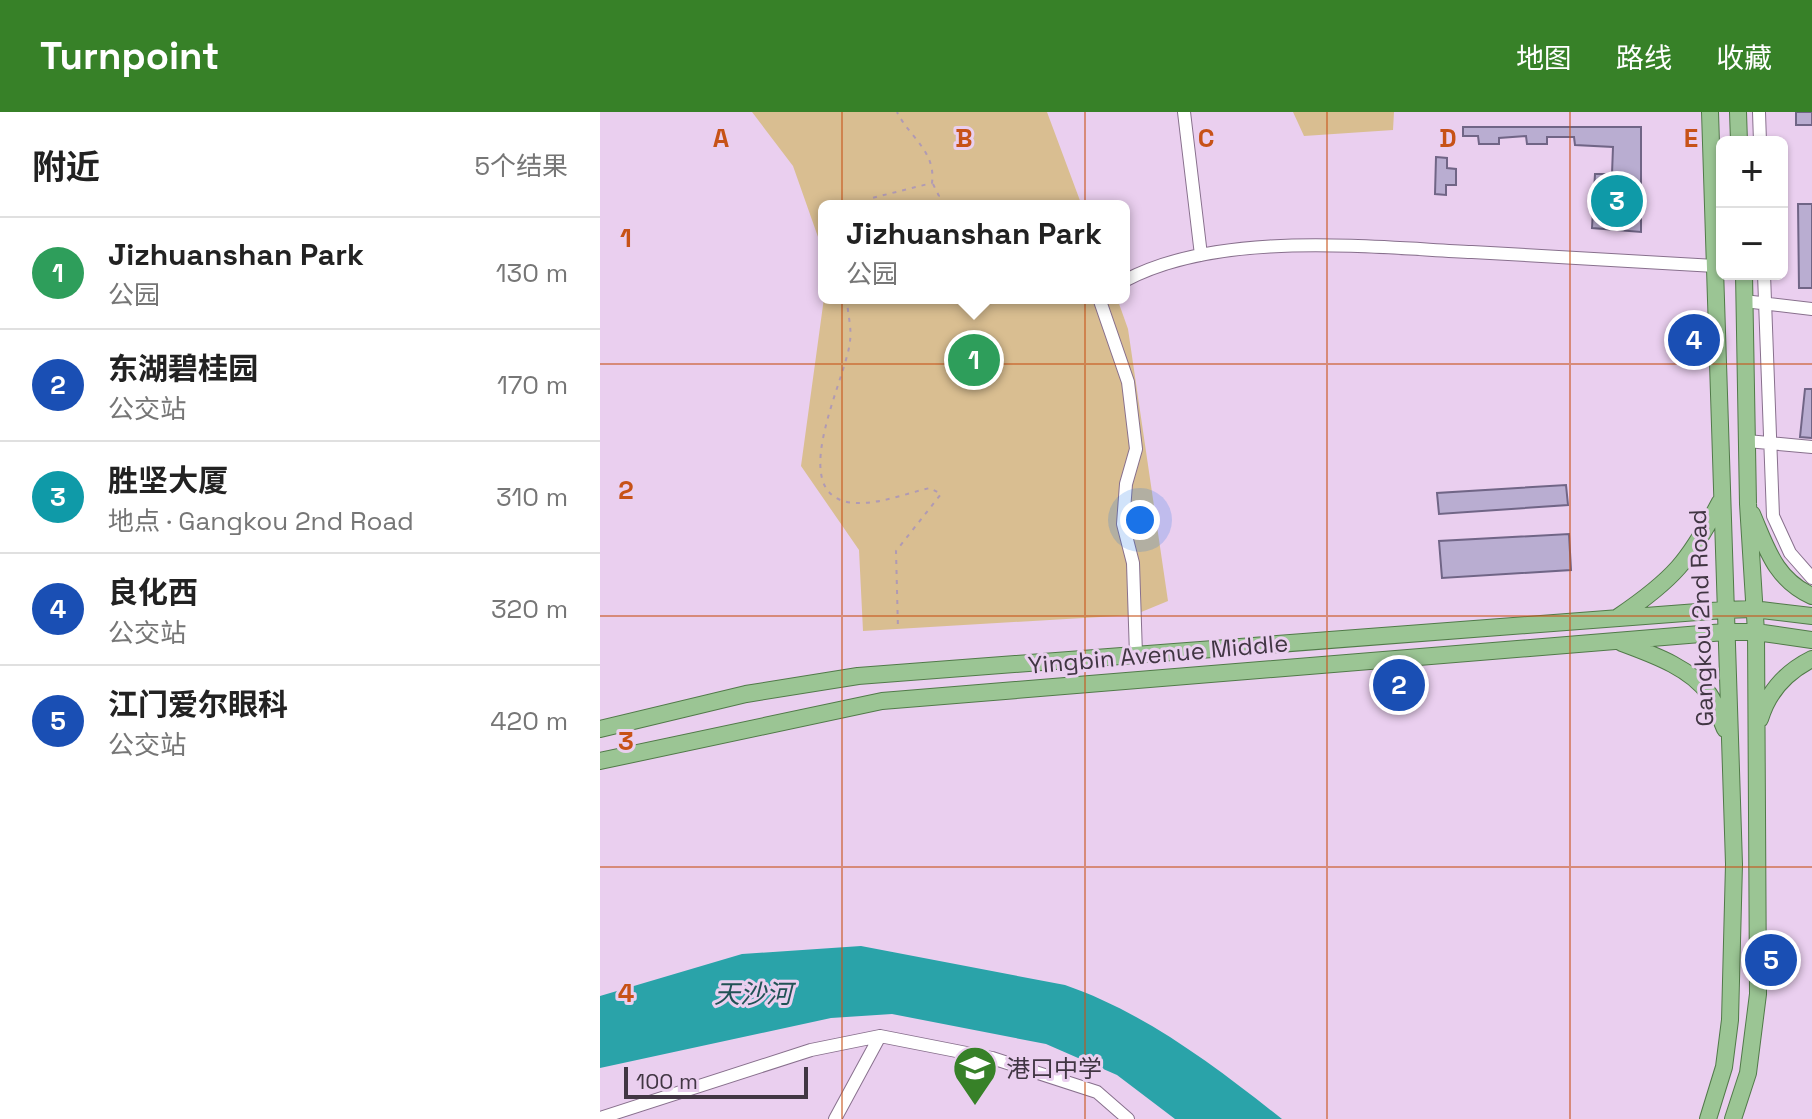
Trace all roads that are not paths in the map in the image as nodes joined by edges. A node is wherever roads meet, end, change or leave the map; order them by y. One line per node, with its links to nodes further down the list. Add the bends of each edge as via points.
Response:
1 (1184, 112): 7 (street)
2 (1710, 112): 8 (main road, Gangkou 2nd Road)
3 (1738, 112): 5 (main road)
4 (1759, 112): 6 (street)
5 (1739, 136)
6 (1760, 136)
7 (1201, 255): 8 (street, via 1310,244); 9 (street, via 1153,265)
8 (1715, 266): 16 (main road, Gangkou 2nd Road)
9 (1130, 278)
10 (1744, 280): 12 (main road, Gangkou 2nd Road)
11 (1764, 280): 13 (street)
12 (1744, 301): 13 (street); 17 (main road, Gangkou 2nd Road)
13 (1765, 303): 15 (street); 18 (street)
14 (1101, 304): 34 (street, via 1128,382 1136,449 1123,524 1133,563)
15 (1812, 309)
16 (1720, 437): 17 (main road); 20 (main road, Gangkou 2nd Road)
17 (1747, 439): 18 (street); 21 (main road, Gangkou 2nd Road)
18 (1769, 441): 19 (street); 22 (street, via 1773,516 1790,553)
19 (1812, 447)
20 (1721, 500): 25 (main road, Gangkou 2nd Road); 27 (main road, via 1693,553 1658,590)
21 (1748, 504): 23 (main road, via 1775,569 1794,588); 24 (main road, Gangkou 2nd Road)
22 (1812, 578)
23 (1812, 596)
24 (1753, 609): 25 (main road, Yingbin Avenue Middle); 26 (main road, Yingbin Avenue Middle); 30 (main road, Gangkou 2nd Road)
25 (1724, 610): 27 (main road, Yingbin Avenue Middle); 29 (main road, Gangkou 2nd Road)
26 (1812, 616)
27 (1615, 618): 28 (main road, Yingbin Avenue Middle)
28 (1585, 620): 33 (main road); 34 (main road, Yingbin Avenue Middle)
29 (1725, 632): 30 (main road, Yingbin Avenue Middle); 32 (main road, Yingbin Avenue Middle); 38 (main road, Gangkou 2nd Road)
30 (1756, 632): 31 (main road, Yingbin Avenue Middle); 37 (main road, Gangkou 2nd Road)
31 (1812, 640)
32 (1616, 641): 33 (main road, Yingbin Avenue Middle); 38 (main road, via 1687,674 1708,693)
33 (1585, 643): 39 (main road, Yingbin Avenue Middle, via 882,701)
34 (1136, 655): 36 (main road, Yingbin Avenue Middle, via 858,676 746,694)
35 (1812, 659): 37 (main road, via 1766,699)
36 (600, 729)
37 (1754, 736): 40 (main road, Gangkou 2nd Road)
38 (1729, 738): 41 (main road, Gangkou 2nd Road)
39 (600, 761)
40 (1757, 862): 41 (main road); 47 (main road, Gangkou 2nd Road, via 1758,994 1748,1073)
41 (1734, 864): 46 (main road, Gangkou 2nd Road, via 1730,1020 1724,1067)
42 (880, 1036): 43 (street, via 811,1050); 44 (street); 45 (street, via 992,1058 1097,1092)
43 (600, 1118)
44 (835, 1119)
45 (1128, 1119)
46 (1708, 1119)
47 (1733, 1119)

